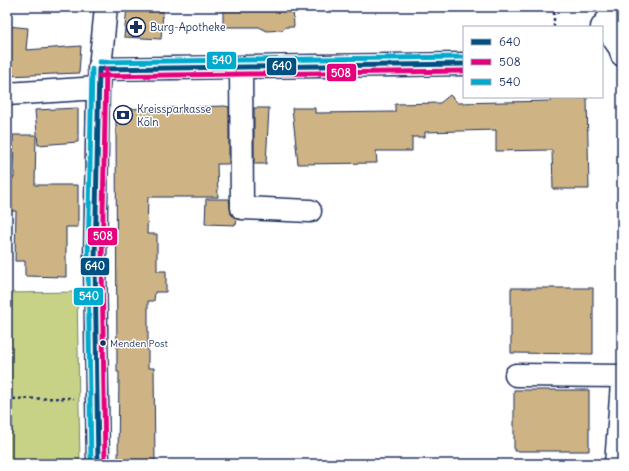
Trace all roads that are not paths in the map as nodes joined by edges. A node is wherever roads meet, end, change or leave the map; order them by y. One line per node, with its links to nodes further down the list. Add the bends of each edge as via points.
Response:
1 (106, 7): 6 (street)
2 (610, 19): 3 (street)
3 (622, 55)
4 (463, 64): 5 (street)
5 (241, 67): 6 (street); 8 (street, via 242,208)
6 (99, 78): 7 (street); 12 (street, via 95,261)
7 (7, 94)
8 (310, 210)
9 (516, 375): 10 (street)
10 (622, 376)
11 (622, 383): 13 (street)
12 (98, 464)
13 (616, 464)

